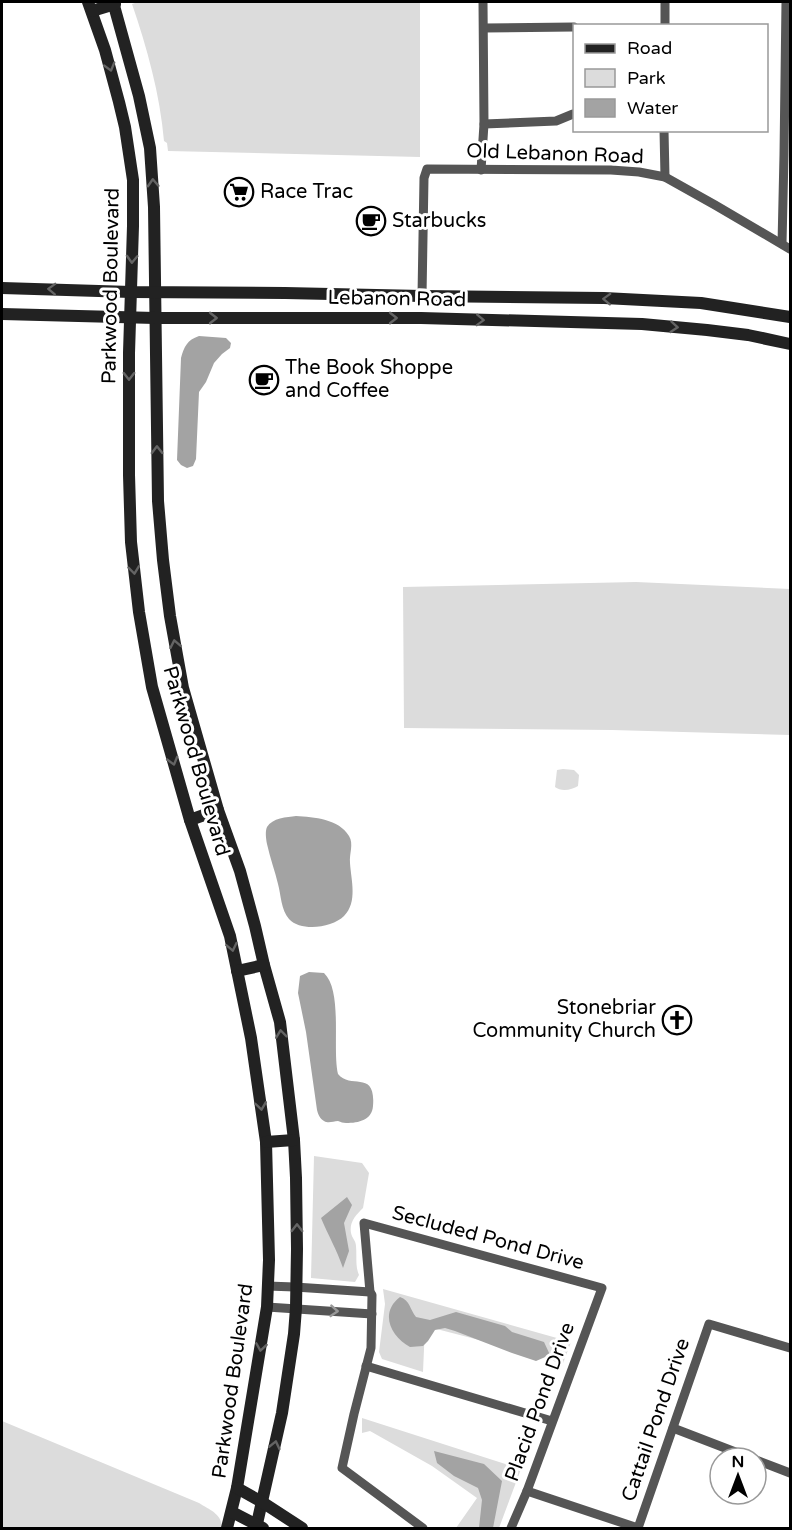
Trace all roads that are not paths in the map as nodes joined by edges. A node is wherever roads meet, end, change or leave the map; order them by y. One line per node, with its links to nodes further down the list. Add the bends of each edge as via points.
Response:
1 (483, 2): 8 (street)
2 (665, 2): 6 (street)
3 (786, 2): 14 (street)
4 (114, 3): 5 (main road); 17 (main road, Parkwood Boulevard, one-way to 4, via 150,148)
5 (90, 6): 18 (main road, Parkwood Boulevard, one-way to 18, via 112,74 130,155 134,226)
6 (665, 24)
7 (573, 27): 8 (street)
8 (484, 28): 10 (street)
9 (573, 114): 10 (street, via 556,121)
10 (484, 124): 12 (street)
11 (664, 132): 13 (street)
12 (481, 170): 13 (street, Old Lebanon Road, via 611,170); 19 (street, Old Lebanon Road, via 427,169)
13 (665, 177): 14 (street, Old Lebanon Road)
14 (782, 244): 15 (street, Old Lebanon Road)
15 (790, 249)
16 (2, 288): 18 (main road, Lebanon Road, one-way to 16)
17 (155, 291): 18 (main road, Lebanon Road); 19 (main road, Lebanon Road); 23 (main road, Parkwood Boulevard)
18 (131, 292): 21 (main road, Parkwood Boulevard)
19 (422, 296): 22 (main road, Lebanon Road, one-way to 19, via 700,303); 24 (main road)
20 (2, 314): 21 (main road, Lebanon Road)
21 (130, 317): 23 (main road, Lebanon Road); 27 (main road, Parkwood Boulevard, one-way to 27, via 131,542 152,687)
22 (790, 317)
23 (155, 318): 24 (main road, Lebanon Road, one-way to 24); 26 (main road, Parkwood Boulevard, one-way to 23, via 183,688 164,571 158,501)
24 (421, 318): 25 (main road, Lebanon Road, one-way to 25, via 642,324 748,335)
25 (790, 344)
26 (218, 810): 27 (main road); 28 (main road, Parkwood Boulevard, via 240,871)
27 (190, 820): 29 (main road, Parkwood Boulevard, one-way to 29, via 230,936)
28 (264, 965): 29 (main road); 30 (main road, Parkwood Boulevard, one-way to 28, via 280,1022)
29 (237, 971): 31 (main road, Parkwood Boulevard, one-way to 31)
30 (294, 1140): 31 (main road); 33 (main road, Parkwood Boulevard, one-way to 30)
31 (267, 1142): 32 (main road, Parkwood Boulevard)
32 (267, 1286): 33 (street); 36 (main road, Parkwood Boulevard)
33 (295, 1287): 35 (street); 37 (main road, Parkwood Boulevard)
34 (602, 1288): 35 (street, Secluded Pond Drive, via 364,1223); 41 (street, Placid Pond Drive)
35 (370, 1292): 38 (street)
36 (267, 1307): 37 (street); 46 (main road, Parkwood Boulevard, one-way to 46)
37 (296, 1308): 38 (street, one-way to 38); 48 (main road, Parkwood Boulevard, one-way to 37, via 282,1413)
38 (372, 1314): 40 (street)
39 (790, 1348): 42 (street, Cattail Pond Drive, via 709,1324)
40 (366, 1366): 41 (street); 53 (street, via 342,1468)
41 (552, 1421): 47 (street, Placid Pond Drive)
42 (673, 1428): 43 (street); 55 (street, Cattail Pond Drive)
43 (720, 1446)
44 (768, 1465): 45 (street)
45 (790, 1473)
46 (237, 1488): 48 (main road); 49 (main road, Parkwood Boulevard)
47 (526, 1491): 54 (street, Placid Pond Drive); 55 (street)
48 (262, 1502): 50 (main road, Parkwood Boulevard); 52 (main road)
49 (232, 1512): 50 (main road); 51 (main road, Parkwood Boulevard)
50 (259, 1527)
51 (227, 1528)
52 (302, 1528)
53 (423, 1528)
54 (511, 1528)
55 (638, 1528)

